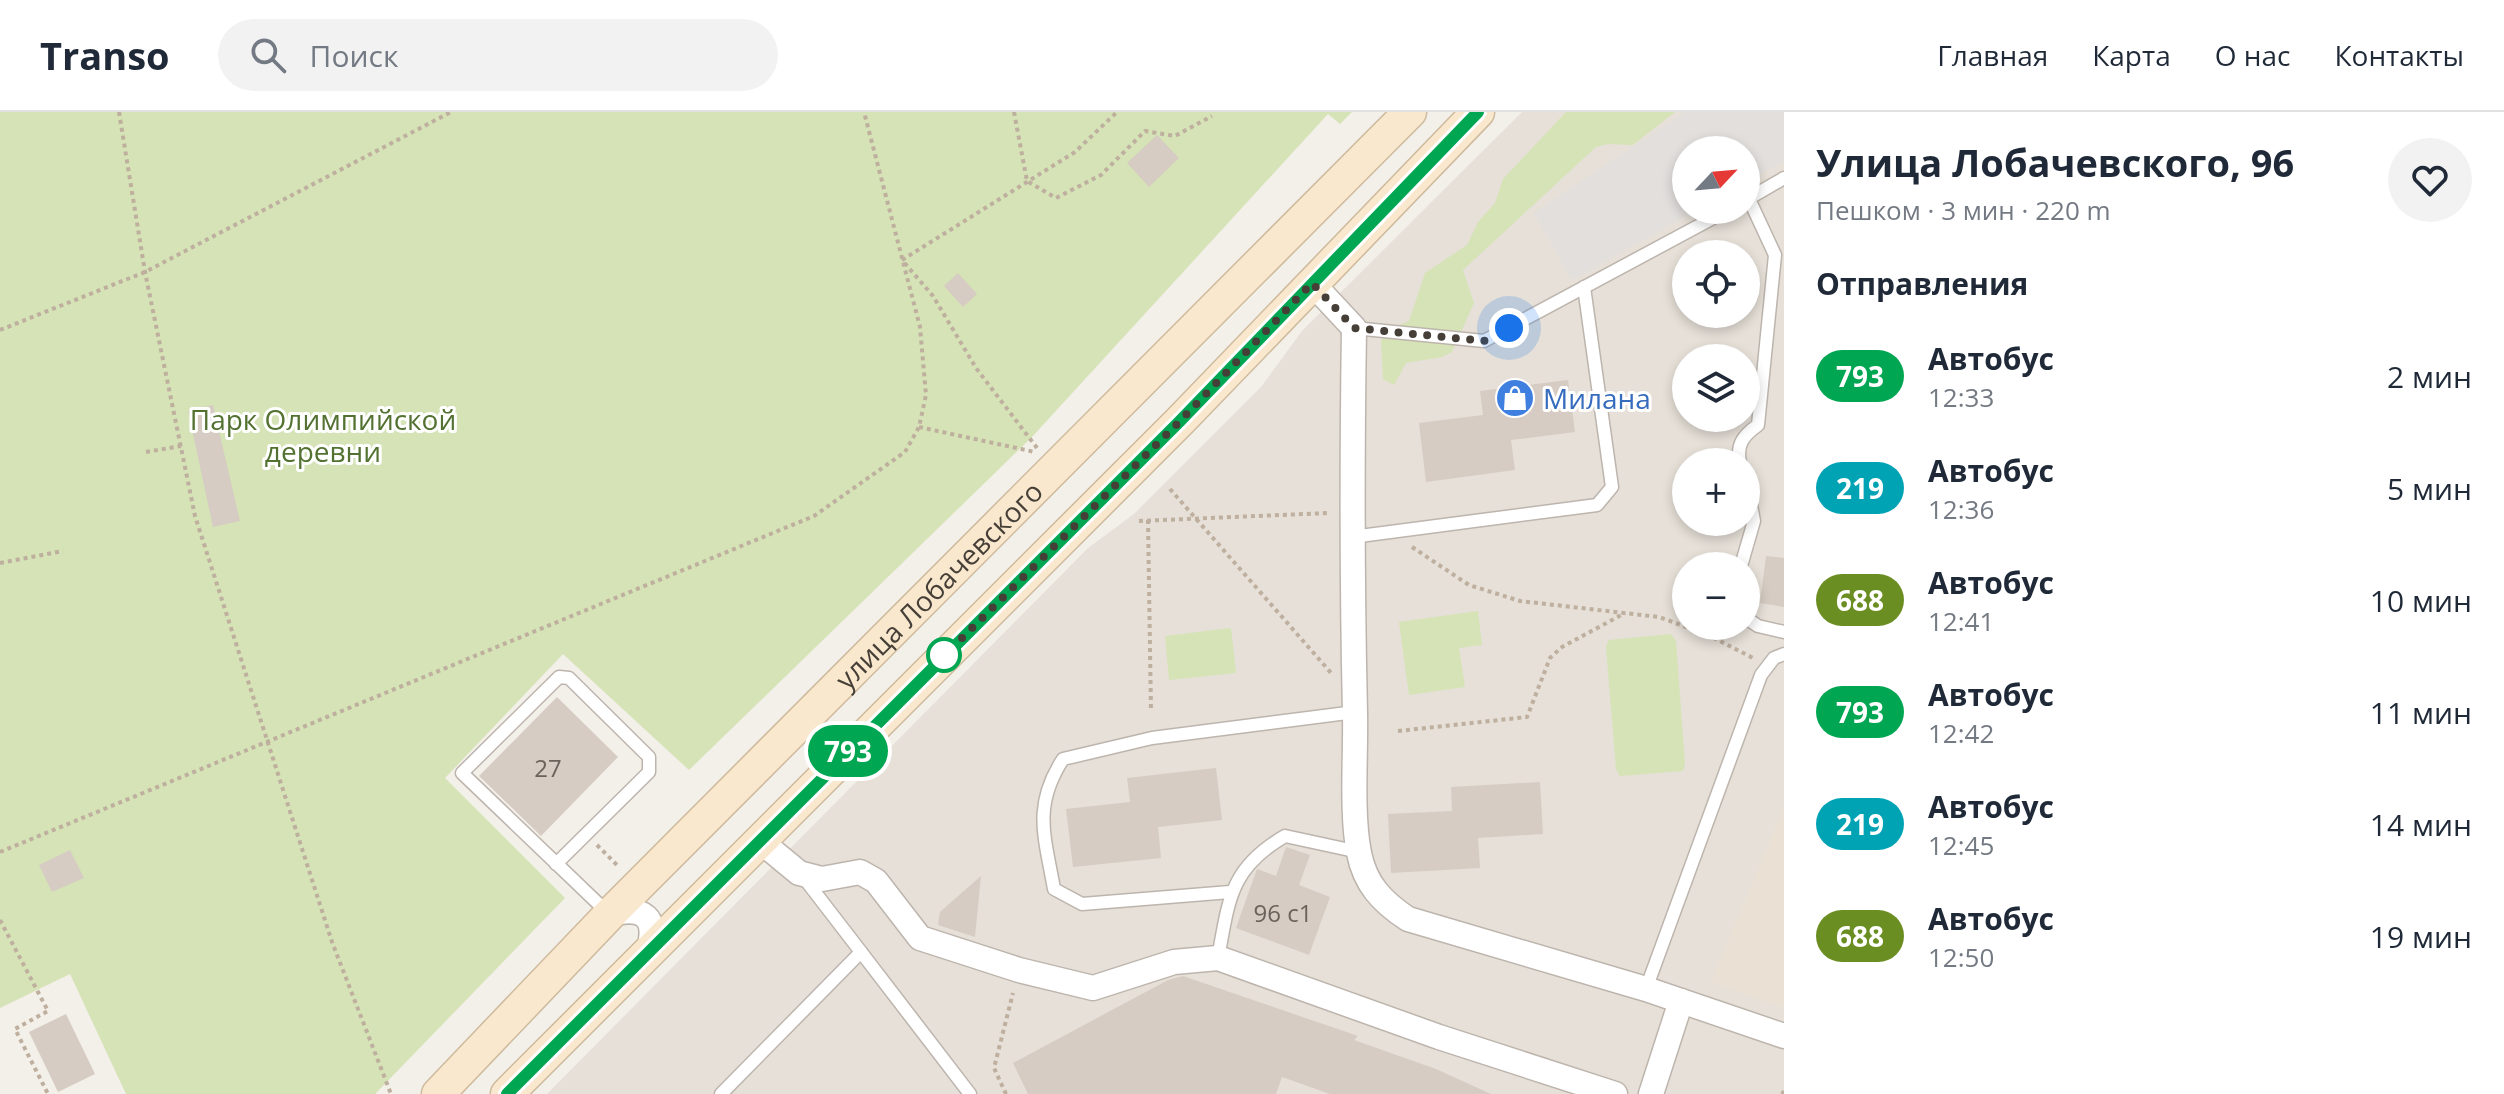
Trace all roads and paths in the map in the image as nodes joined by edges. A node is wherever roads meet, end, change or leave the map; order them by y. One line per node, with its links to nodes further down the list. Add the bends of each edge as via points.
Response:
1 (119, 112): 16 (path)
2 (451, 112): 16 (path)
3 (864, 112): 15 (path)
4 (1014, 112): 10 (path)
5 (1117, 112): 10 (path, via 1075,152)
6 (1410, 112): 51 (main road, улица Лобачевского)
7 (1478, 112): 17 (main road, улица Лобачевского)
8 (1212, 116): 10 (path, via 1175,136 1145,131 1101,175 1056,198)
9 (1784, 178): 11 (lane)
10 (1027, 181): 15 (path)
11 (1760, 192)
12 (1760, 220): 14 (lane)
13 (1702, 224): 18 (lane)
14 (1780, 256): 23 (lane, via 1758,425 1744,435)
15 (902, 260): 21 (path, via 920,327 926,395); 21 (path, via 933,296 976,368 1041,454)
16 (145, 272): 20 (path); 22 (path)
17 (1312, 283): 19 (street); 43 (main road, улица Лобачевского)
18 (1584, 287): 19 (lane, via 1484,341); 30 (lane, via 1612,487 1597,505)
19 (1354, 328): 26 (street)
20 (0, 330)
21 (919, 427): 42 (path, via 905,452 814,516)
22 (181, 446): 24 (path); 42 (path, via 195,516)
23 (1739, 448)
24 (146, 452)
25 (1170, 489): 27 (path)
26 (1352, 512): 27 (path); 31 (street)
27 (1195, 518): 28 (path); 39 (path)
28 (1148, 520): 29 (path); 40 (path)
29 (1139, 521)
30 (1394, 533): 31 (lane); 34 (path, via 1469,585 1520,601)
31 (1352, 537): 39 (street)
32 (63, 551): 33 (path)
33 (0, 563)
34 (1626, 613): 38 (path, via 1659,617); 41 (path, via 1550,658 1527,717)
35 (1760, 626): 36 (lane)
36 (1784, 632)
37 (1784, 654): 38 (lane)
38 (1768, 666): 57 (lane)
39 (1355, 706): 45 (street); 50 (lane, via 1152,738 1063,759 1047,784 1041,817 1054,889 1082,904)
40 (1151, 711)
41 (1398, 731)
42 (266, 740): 44 (path); 63 (path, via 332,942)
43 (759, 840): 49 (street); 53 (main road, улица Лобачевского)
44 (0, 852)
45 (1359, 852): 50 (lane, via 1285,836 1258,852); 57 (street, via 1367,879 1383,903 1408,919)
46 (606, 855): 48 (path)
47 (556, 864): 47 (lane, via 649,772 649,757 569,678 559,677 462,773); 51 (lane)
48 (620, 869)
49 (799, 873): 54 (lane); 56 (street, via 822,879 860,872 876,881 920,938)
50 (1230, 892): 55 (lane)
51 (610, 914): 53 (street, via 637,911 646,916 652,927); 64 (main road, улица Лобачевского)
52 (0, 920): 62 (path, via 48,1011 15,1029)
53 (648, 952): 65 (main road, улица Лобачевского)
54 (861, 952): 60 (lane); 66 (lane)
55 (1218, 958): 56 (street, via 1174,962 1093,988); 61 (street)
56 (1019, 970): 67 (path, via 994,1068)
57 (1646, 989): 58 (street)
58 (1681, 1001): 59 (street); 68 (street)
59 (1784, 1036)
60 (728, 1091)
61 (1610, 1093)
62 (48, 1094)
63 (391, 1094)
64 (438, 1094)
65 (507, 1094)
66 (970, 1094)
67 (1006, 1094)
68 (1651, 1094)

